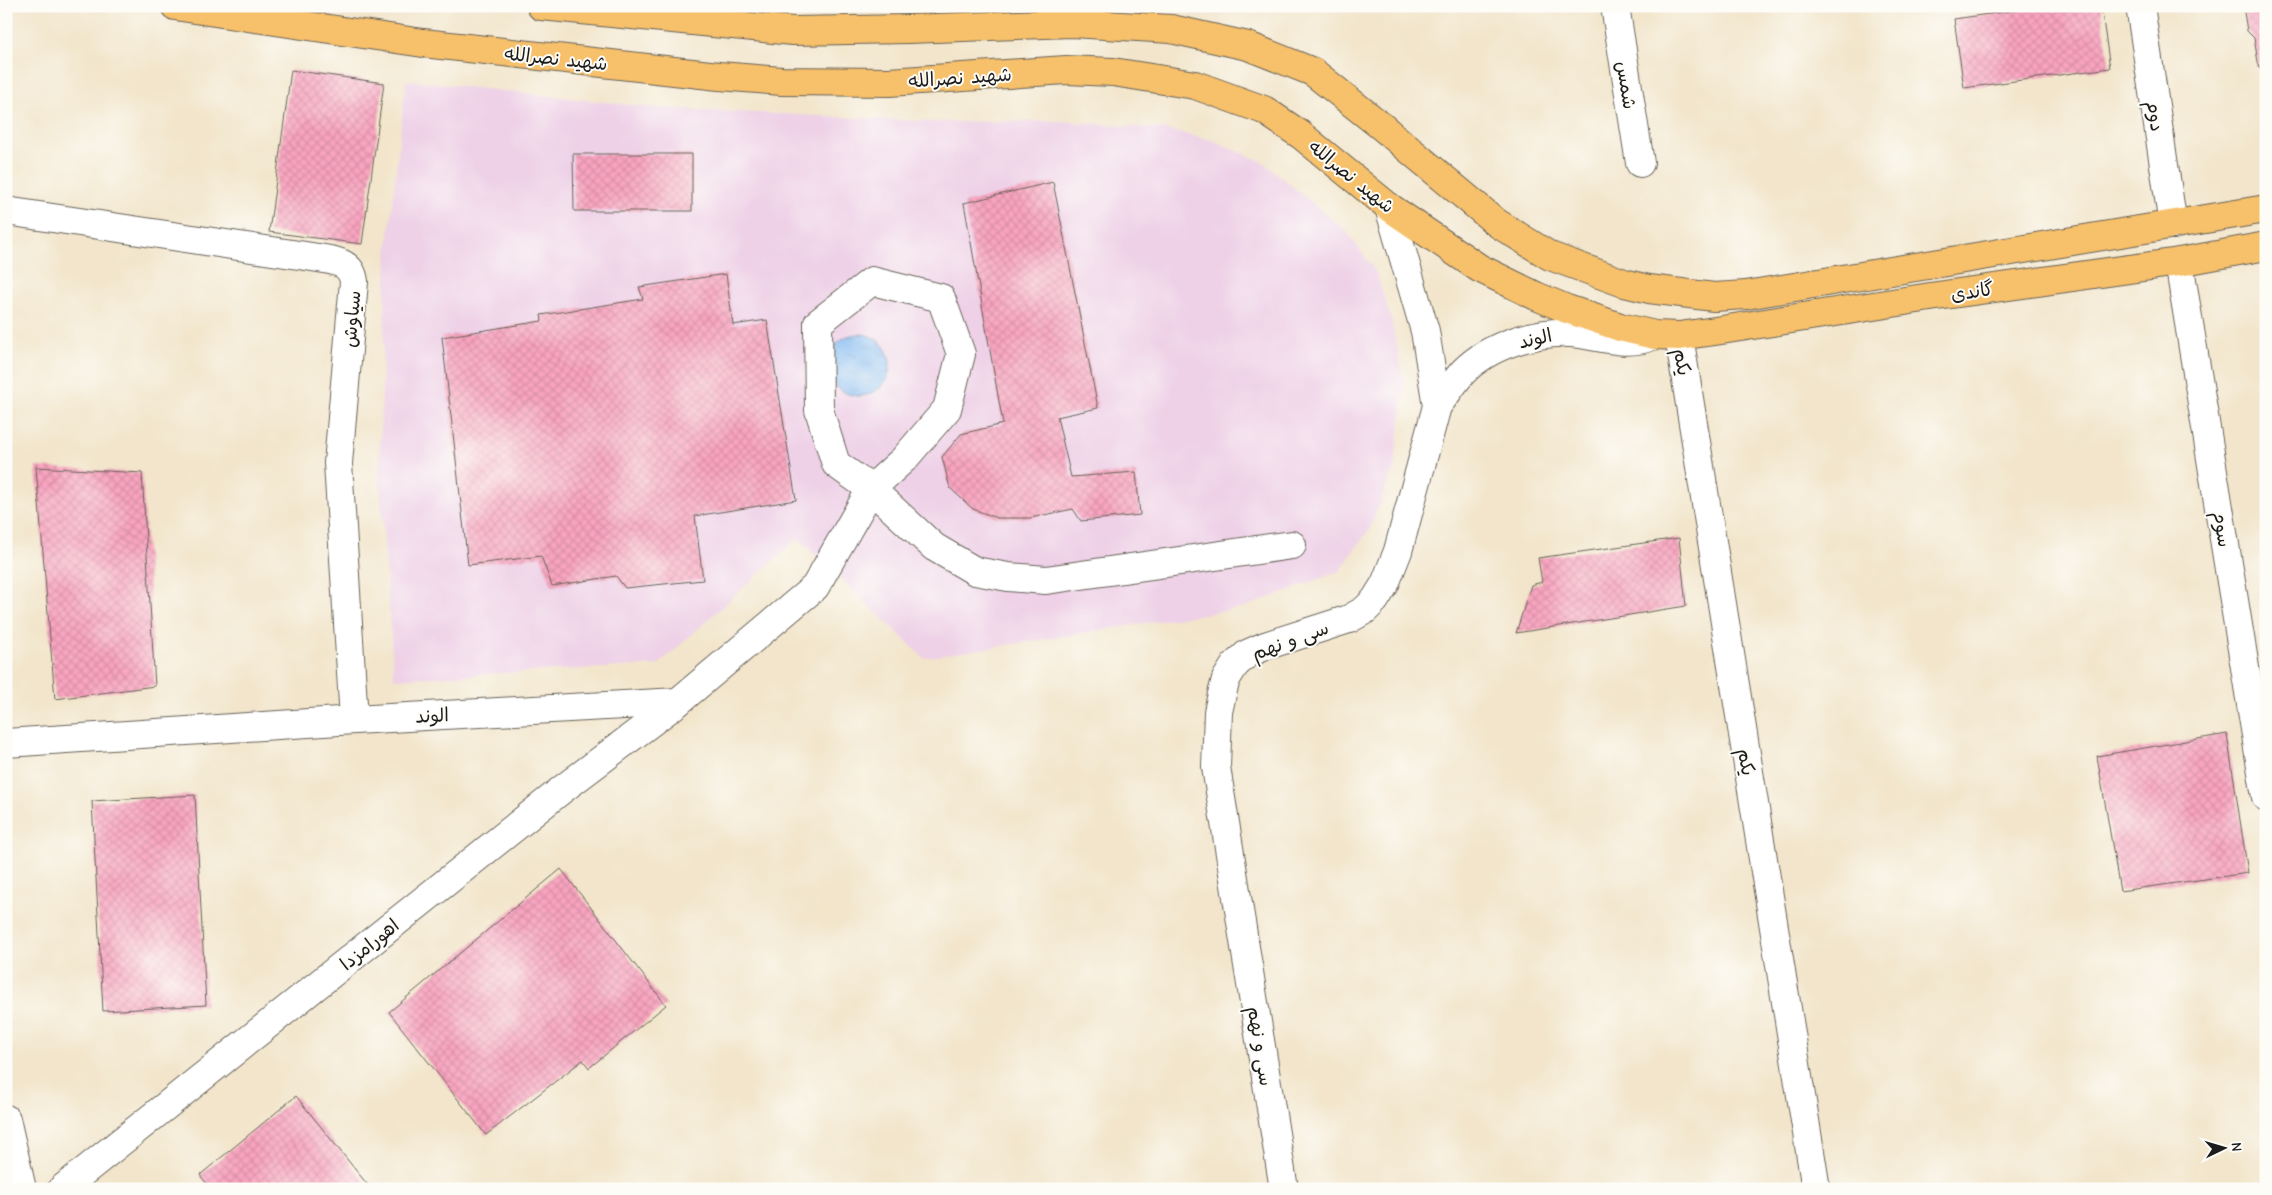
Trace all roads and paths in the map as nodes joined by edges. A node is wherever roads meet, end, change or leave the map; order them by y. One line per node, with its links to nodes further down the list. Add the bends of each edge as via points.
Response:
1 (175, 6): 6 (main road, شهید نصرالله, via 423,43 782,81 889,82 1066,70 1160,78 1195,85 1264,110 1301,135)
2 (541, 6): 12 (main road, via 794,31 1072,23 1171,30 1248,46 1313,72 1496,223 1550,256 1624,283)
3 (1615, 6): 5 (street, شمس)
4 (2140, 6): 9 (street, دوم)
5 (1640, 164)
6 (1389, 207): 13 (main road, شهید نصرالله, via 1479,268 1528,292 1620,327); 14 (street, سی و نهم, via 1425,331)
7 (2266, 209): 9 (main road, گاندی)
8 (6, 210): 18 (street, سیاوش, via 312,257 338,262 350,269 354,282 338,463)
9 (2173, 225): 11 (main road); 12 (main road, گاندی, via 1746,295)
10 (2266, 246): 11 (main road, گاندی)
11 (2179, 262): 13 (main road, گاندی); 20 (street, سوم)
12 (1680, 294): 13 (main road)
13 (1667, 336): 14 (street, الوند, via 1628,342 1571,332 1547,332 1528,337 1484,355 1463,372); 25 (street, یکم)
14 (1437, 406): 24 (street, سی و نهم, via 1398,551 1375,600 1349,619 1247,654 1226,678 1218,712 1216,767)
15 (870, 489): 15 (street, via 904,459 947,409 961,354 941,298 872,281 818,323 819,410 836,464); 16 (street, via 934,547 975,571 1008,577 1046,580); 17 (street, via 815,587)
16 (1292, 545)
17 (678, 702): 18 (street, الوند); 23 (street, اهورامزدا, via 564,788)
18 (354, 720): 19 (street, الوند)
19 (6, 743)
20 (2266, 797)
21 (6, 1119): 22 (street)
22 (22, 1189)
23 (62, 1189)
24 (1284, 1189)
25 (1816, 1189)

